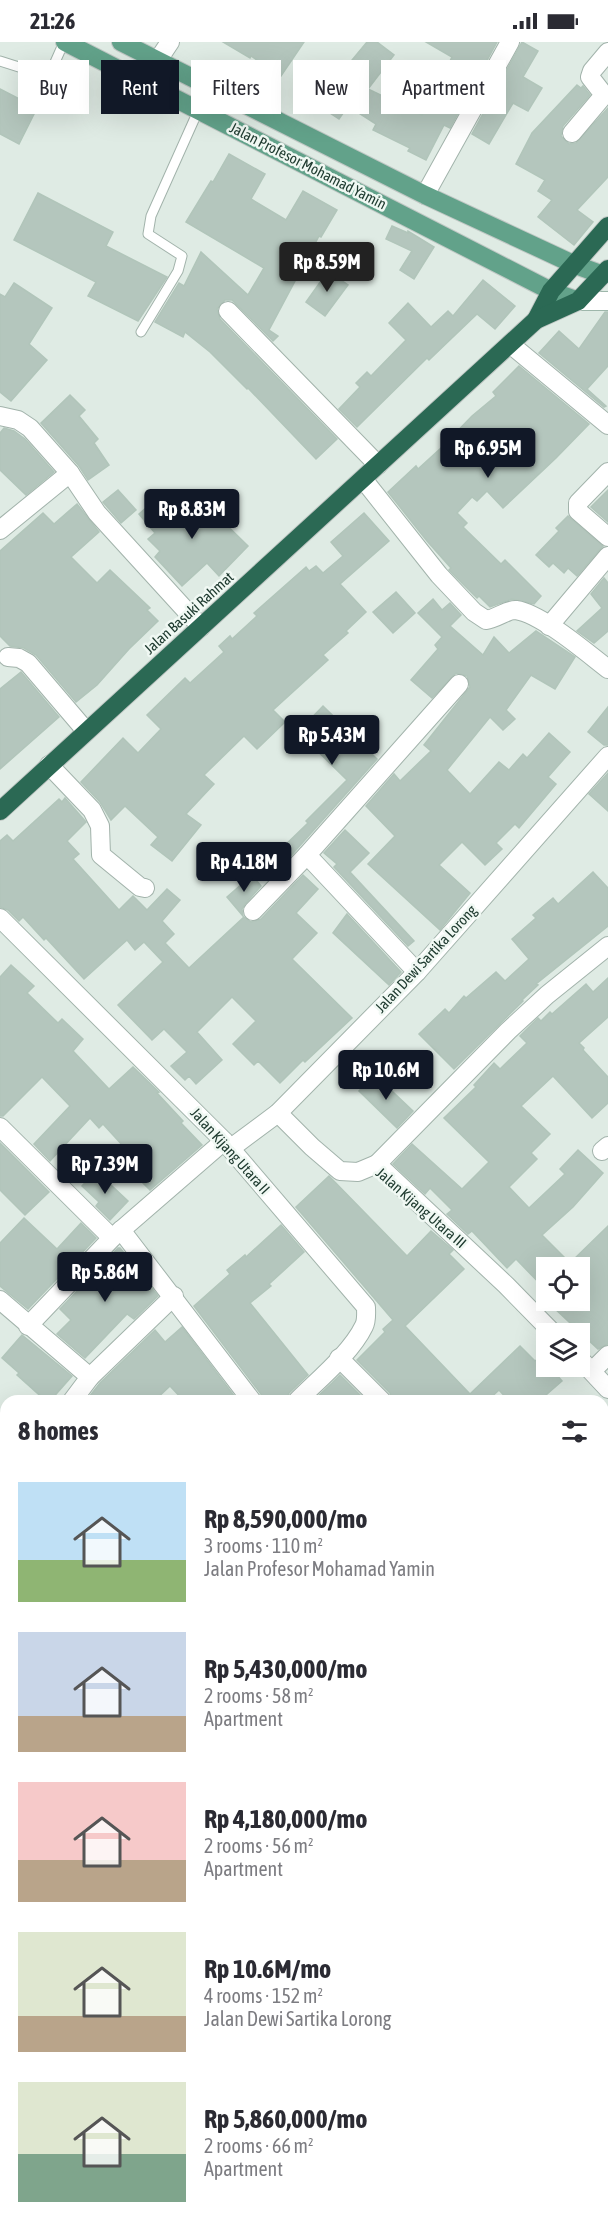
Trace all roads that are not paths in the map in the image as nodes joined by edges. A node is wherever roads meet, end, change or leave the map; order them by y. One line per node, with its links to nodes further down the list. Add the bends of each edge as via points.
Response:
1 (65, 42): 7 (lane, via 52,69 44,75); 9 (main road, Jalan Profesor Mohamad Yamin)
2 (121, 42): 6 (main road, Jalan Profesor Mohamad Yamin)
3 (170, 42): 6 (street)
4 (510, 42): 13 (street)
5 (608, 52): 12 (street, via 590,77 604,95)
6 (158, 60)
7 (0, 61)
8 (179, 71): 13 (main road, Jalan Profesor Mohamad Yamin)
9 (191, 107)
10 (197, 114): 22 (lane, via 151,216 148,234 182,256 178,271)
11 (204, 114): 17 (main road, Jalan Profesor Mohamad Yamin)
12 (572, 134)
13 (425, 195): 15 (main road, Jalan Profesor Mohamad Yamin)
14 (608, 226): 15 (highway)
15 (573, 264): 16 (main road, Jalan Profesor Mohamad Yamin); 17 (highway)
16 (606, 274): 18 (highway)
17 (550, 291): 18 (main road, Jalan Profesor Mohamad Yamin); 21 (highway)
18 (578, 301): 19 (street); 21 (highway)
19 (608, 302)
20 (228, 311): 26 (street)
21 (536, 320): 23 (highway, Jalan Basuki Rahmat)
22 (141, 332)
23 (510, 344): 25 (street); 26 (highway, Jalan Basuki Rahmat)
24 (0, 416): 28 (street, via 30,428)
25 (608, 425)
26 (378, 465): 29 (highway, Jalan Basuki Rahmat)
27 (608, 472): 31 (street, via 577,508)
28 (70, 473): 30 (street); 34 (street, via 98,513)
29 (363, 479): 33 (street, via 474,612 486,620 517,610); 34 (highway, Jalan Basuki Rahmat)
30 (0, 530)
31 (608, 537)
32 (608, 556): 33 (street)
33 (549, 626): 36 (street)
34 (201, 627): 38 (highway, Jalan Basuki Rahmat)
35 (8, 657): 38 (street, via 28,663)
36 (608, 669)
37 (459, 684): 42 (street)
38 (86, 731): 40 (highway, Jalan Basuki Rahmat)
39 (608, 756): 47 (street, Jalan Dewi Sartika Lorong)
40 (49, 765): 41 (highway, Jalan Basuki Rahmat); 43 (street, via 92,810 100,826 101,855)
41 (0, 810)
42 (307, 855): 44 (street); 47 (street)
43 (145, 888)
44 (253, 911)
45 (0, 918): 50 (street, Jalan Kijang Utara II)
46 (608, 946): 51 (street, via 508,1031)
47 (417, 972): 48 (street, Jalan Dewi Sartika Lorong)
48 (278, 1113): 50 (street, Jalan Dewi Sartika Lorong); 51 (street, Jalan Kijang Utara III, via 340,1170 358,1172)
49 (0, 1127): 52 (street)
50 (228, 1145): 52 (street, Jalan Dewi Sartika Lorong); 58 (street, Jalan Kijang Utara II, via 366,1307 364,1326)
51 (377, 1164): 55 (street, Jalan Kijang Utara III)
52 (117, 1234): 53 (street); 56 (street, Jalan Dewi Sartika Lorong)
53 (174, 1296): 61 (street); 64 (street)
54 (0, 1300): 56 (street)
55 (543, 1323)
56 (28, 1326): 61 (street)
57 (608, 1355): 59 (street)
58 (339, 1358): 65 (street, Jalan Kijang Utara II); 66 (street)
59 (590, 1362)
60 (590, 1369): 62 (street)
61 (90, 1377): 63 (street)
62 (608, 1389)
63 (76, 1395)
64 (248, 1395)
65 (303, 1395)
66 (375, 1395)

